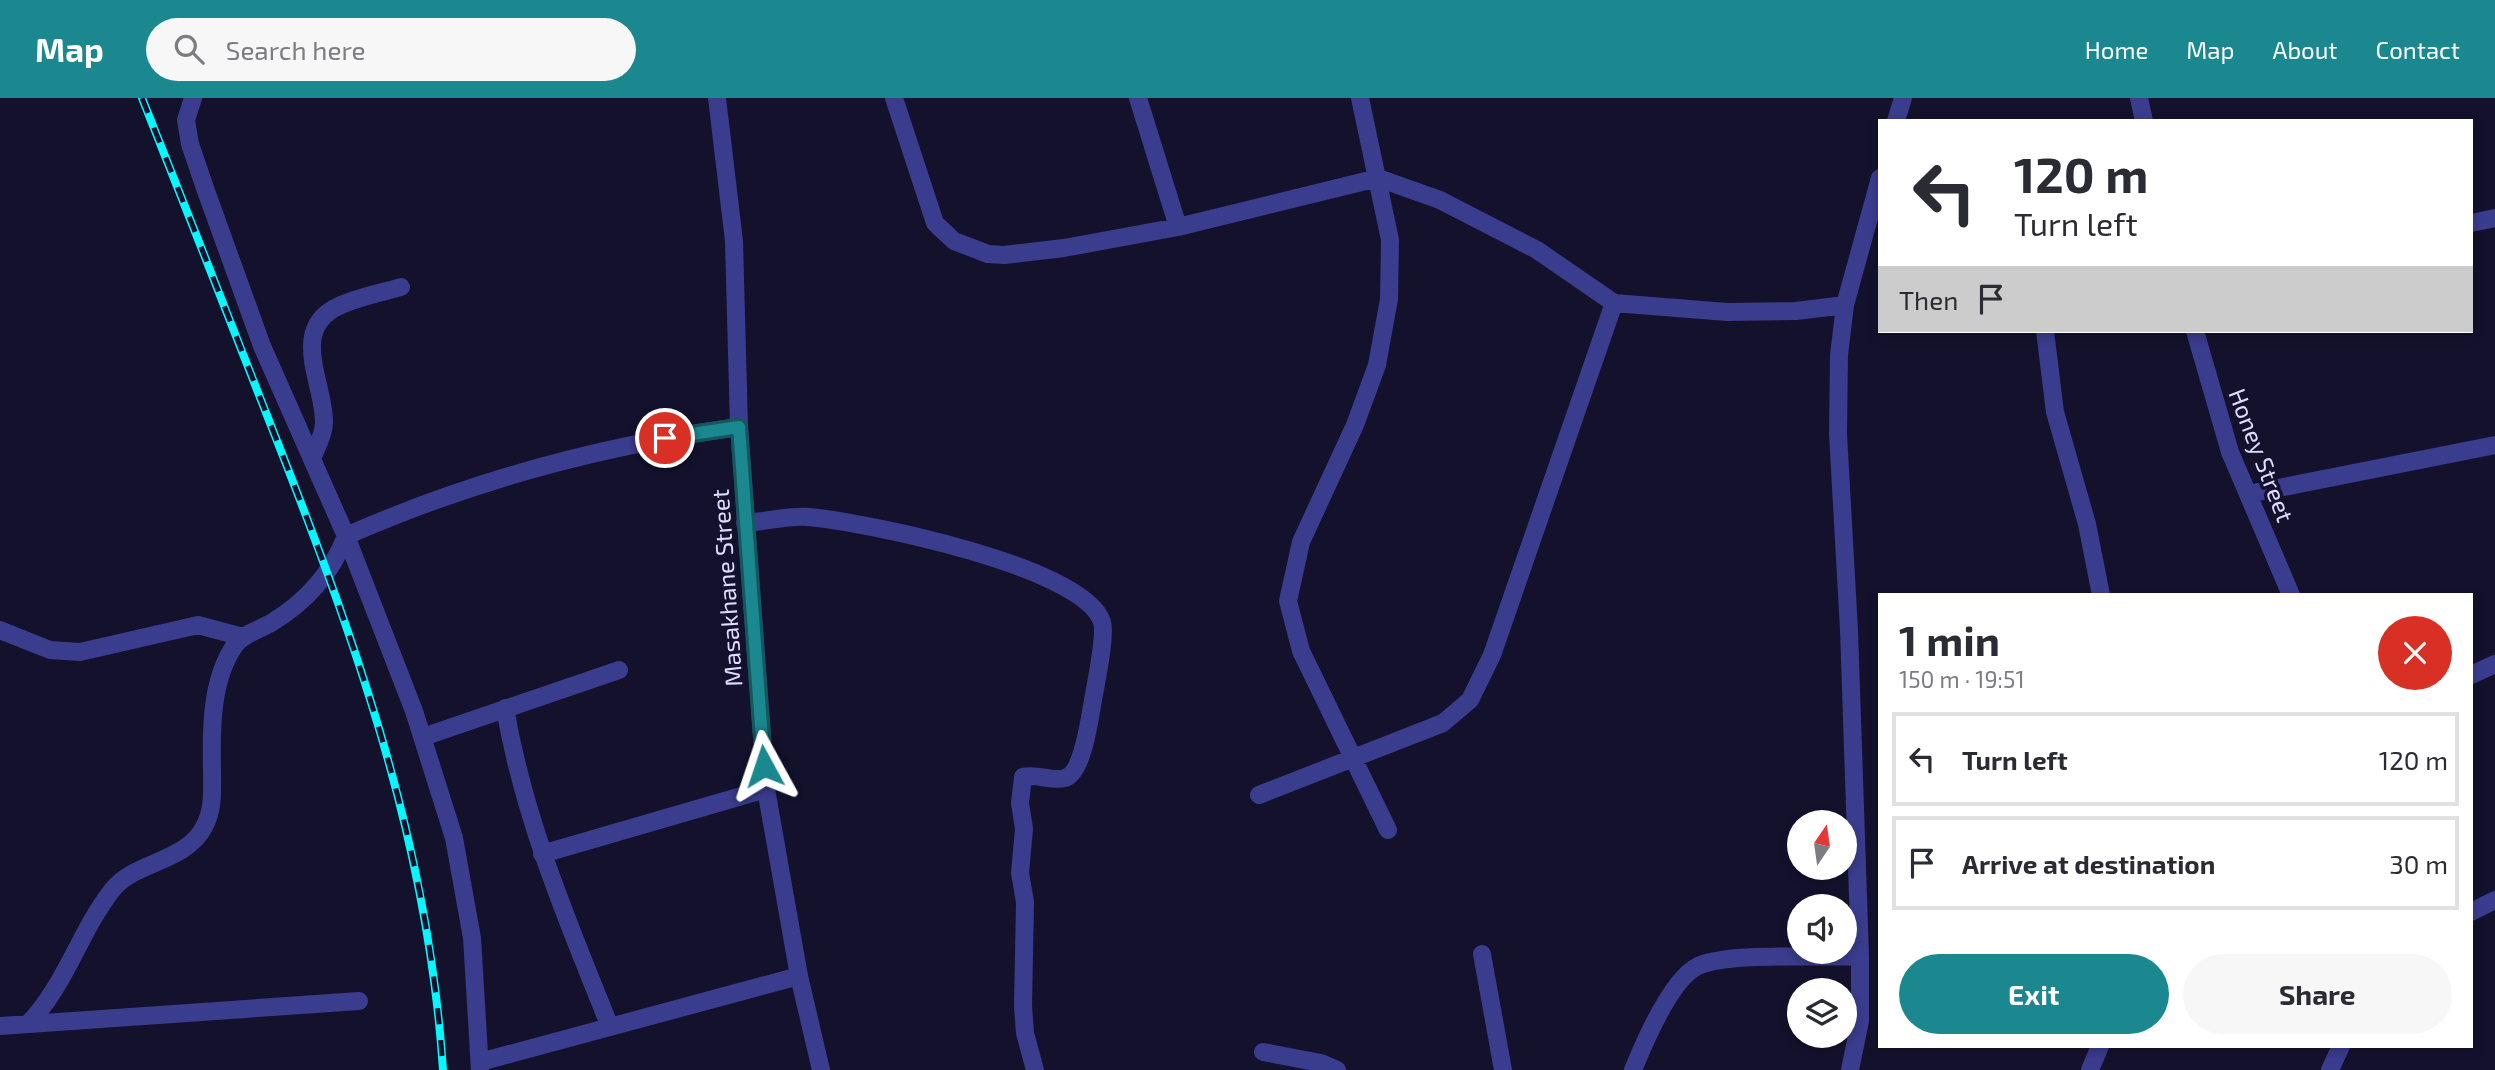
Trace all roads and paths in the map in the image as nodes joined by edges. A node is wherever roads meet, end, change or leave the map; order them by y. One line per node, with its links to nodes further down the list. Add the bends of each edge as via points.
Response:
1 (193, 98): 22 (street, via 186,120 190,144 262,346)
2 (717, 98): 20 (street, Masakhane Street, via 734,241)
3 (894, 98): 14 (street, via 935,223 954,242 1004,255)
4 (1138, 98): 14 (street)
5 (1360, 98): 10 (street)
6 (1903, 98): 8 (street)
7 (2140, 98): 9 (street)
8 (1897, 119)
9 (2144, 119)
10 (1378, 178): 14 (street); 16 (street, via 1440,201 1537,250); 35 (street, via 1390,240 1389,299 1377,365 1301,542 1288,601 1301,651)
11 (1878, 185): 17 (street)
12 (2495, 218): 13 (street)
13 (2473, 223)
14 (1178, 227)
15 (401, 287): 22 (street, via 338,306 315,328 312,366 324,426)
16 (1614, 303): 17 (street, via 1727,312); 35 (street, via 1492,655 1470,700 1443,723)
17 (1845, 305): 43 (street, via 1838,434)
18 (2045, 333): 26 (street, via 2055,412 2087,524)
19 (2196, 333): 23 (street, Honey Street, via 2230,452)
20 (739, 427): 24 (street, Masakhane Street); 25 (street, via 641,442 472,487)
21 (2495, 445): 23 (street)
22 (312, 459): 25 (street)
23 (2248, 494): 27 (street, Honey Street)
24 (745, 523): 36 (street, Masakhane Street); 54 (street, via 804,516 847,521 994,556 1046,577 1082,600 1102,620 1104,637 1088,726 1072,773 1065,778 1023,777 1023,1006)
25 (346, 537): 29 (street, via 321,582 290,611); 34 (street)
26 (2101, 593)
27 (2290, 593)
28 (0, 630): 29 (street, via 50,650 80,652 185,626 210,627)
29 (243, 638): 46 (street, via 226,662 220,681 212,741 212,804 205,827 194,842 114,888 49,1002)
30 (2495, 664): 32 (street)
31 (619, 670): 33 (street)
32 (2473, 674)
33 (505, 708): 34 (street); 39 (street, via 515,764)
34 (423, 737): 52 (street, via 454,838 472,938)
35 (1355, 758): 37 (street); 38 (street)
36 (766, 789): 39 (street); 44 (street, Masakhane Street)
37 (1259, 795)
38 (1388, 830)
39 (542, 854): 48 (street)
40 (2495, 900): 41 (street)
41 (2473, 911)
42 (1482, 954): 56 (street)
43 (1860, 956): 57 (street, via 1741,958 1697,966 1671,994); 58 (street, via 1860,1021)
44 (799, 976): 48 (street); 53 (street, Masakhane Street)
45 (359, 1002): 46 (street)
46 (28, 1024): 47 (street)
47 (0, 1026)
48 (610, 1027): 52 (street)
49 (2100, 1048): 59 (street)
50 (2340, 1048): 60 (street)
51 (1263, 1052): 55 (street)
52 (480, 1066)
53 (821, 1070)
54 (1035, 1070)
55 (1337, 1070)
56 (1503, 1070)
57 (1633, 1070)
58 (1850, 1070)
59 (2090, 1070)
60 (2330, 1070)

